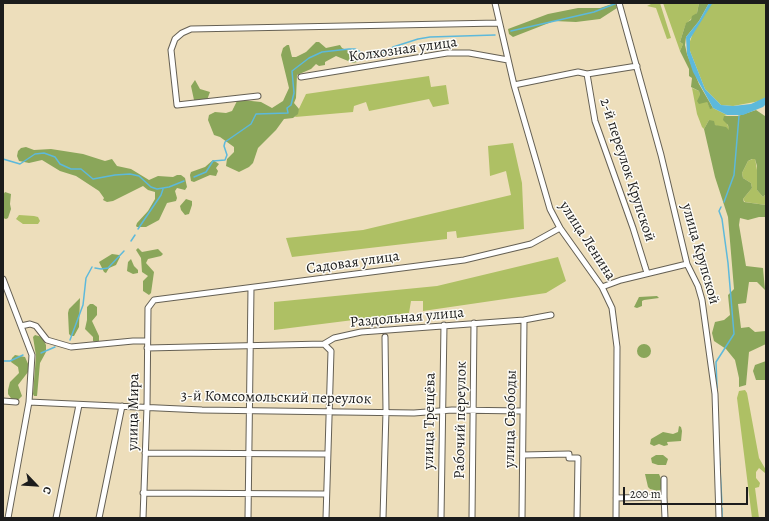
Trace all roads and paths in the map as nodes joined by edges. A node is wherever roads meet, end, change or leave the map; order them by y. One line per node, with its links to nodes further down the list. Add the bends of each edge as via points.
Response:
1 (495, 3): 3 (street, улица Ленина)
2 (619, 4): 5 (street, улица Крупской)
3 (499, 23): 4 (street, улица Ленина); 9 (street, via 191,29 175,39 171,50 177,105)
4 (508, 60): 7 (street, Колхозная улица, via 468,53 447,53); 8 (street, улица Ленина)
5 (637, 66): 6 (street); 11 (street, улица Крупской)
6 (587, 74): 8 (street, via 578,72); 12 (street, 2-й переулок Крупской, via 596,120)
7 (301, 77)
8 (514, 86): 10 (street, улица Ленина, via 543,188)
9 (258, 96)
10 (560, 228): 14 (street, улица Ленина); 15 (street, Садовая улица, via 531,244 464,260)
11 (687, 264): 12 (street); 62 (street, улица Крупской, via 702,300 714,387)
12 (647, 273): 14 (street)
13 (3, 279): 21 (street)
14 (602, 287): 48 (street, улица Ленина, via 612,308 617,347)
15 (252, 288): 16 (street, Садовая улица, via 156,299); 25 (street)
16 (148, 308): 23 (street, улица Мира)
17 (551, 315): 18 (street, Раздольная улица)
18 (524, 320): 19 (street, Раздольная улица); 37 (street, улица Свободы)
19 (474, 323): 20 (street, Раздольная улица); 35 (street, Рабочий переулок)
20 (444, 325): 24 (street, Раздольная улица, via 361,332 334,338); 38 (street, улица Трещёва)
21 (21, 326): 23 (street, via 36,326 47,340 71,347 133,340); 29 (street, via 32,355)
22 (384, 337): 36 (street)
23 (147, 341): 26 (street, улица Мира)
24 (324, 344): 25 (street, Раздольная улица); 34 (street, via 331,351)
25 (249, 347): 26 (street, Раздольная улица); 33 (street)
26 (147, 348): 32 (street, улица Мира)
27 (3, 401): 28 (street)
28 (16, 402)
29 (29, 402): 30 (street, 3-й Комсомольский переулок); 49 (street)
30 (79, 405): 31 (street, 3-й Комсомольский переулок); 50 (street)
31 (122, 406): 32 (street, 3-й Комсомольский переулок); 51 (street)
32 (147, 407): 33 (street, 3-й Комсомольский переулок); 39 (street, улица Мира)
33 (251, 409): 34 (street, 3-й Комсомольский переулок); 40 (street)
34 (328, 410): 36 (street, 3-й Комсомольский переулок); 41 (street)
35 (473, 410): 37 (street, 3-й Комсомольский переулок); 38 (street, 3-й Комсомольский переулок); 57 (street, Рабочий переулок)
36 (386, 411): 38 (street, 3-й Комсомольский переулок); 55 (street)
37 (523, 411): 42 (street, улица Свободы)
38 (442, 412): 56 (street, улица Трещёва)
39 (145, 452): 40 (street); 44 (street, улица Мира)
40 (250, 454): 41 (street); 45 (street)
41 (327, 454): 46 (street)
42 (523, 455): 58 (street, улица Свободы); 59 (street, via 569,454 569,458 578,458)
43 (664, 479): 47 (street)
44 (143, 494): 45 (street); 52 (street, улица Мира)
45 (248, 494): 46 (street); 53 (street)
46 (326, 494): 54 (street)
47 (664, 496): 48 (street); 61 (street)
48 (616, 498): 60 (street, улица Ленина)
49 (8, 518)
50 (56, 518)
51 (99, 518)
52 (143, 518)
53 (248, 518)
54 (326, 518)
55 (383, 518)
56 (441, 518)
57 (472, 518)
58 (522, 518)
59 (577, 518)
60 (616, 518)
61 (665, 518)
62 (719, 518)

